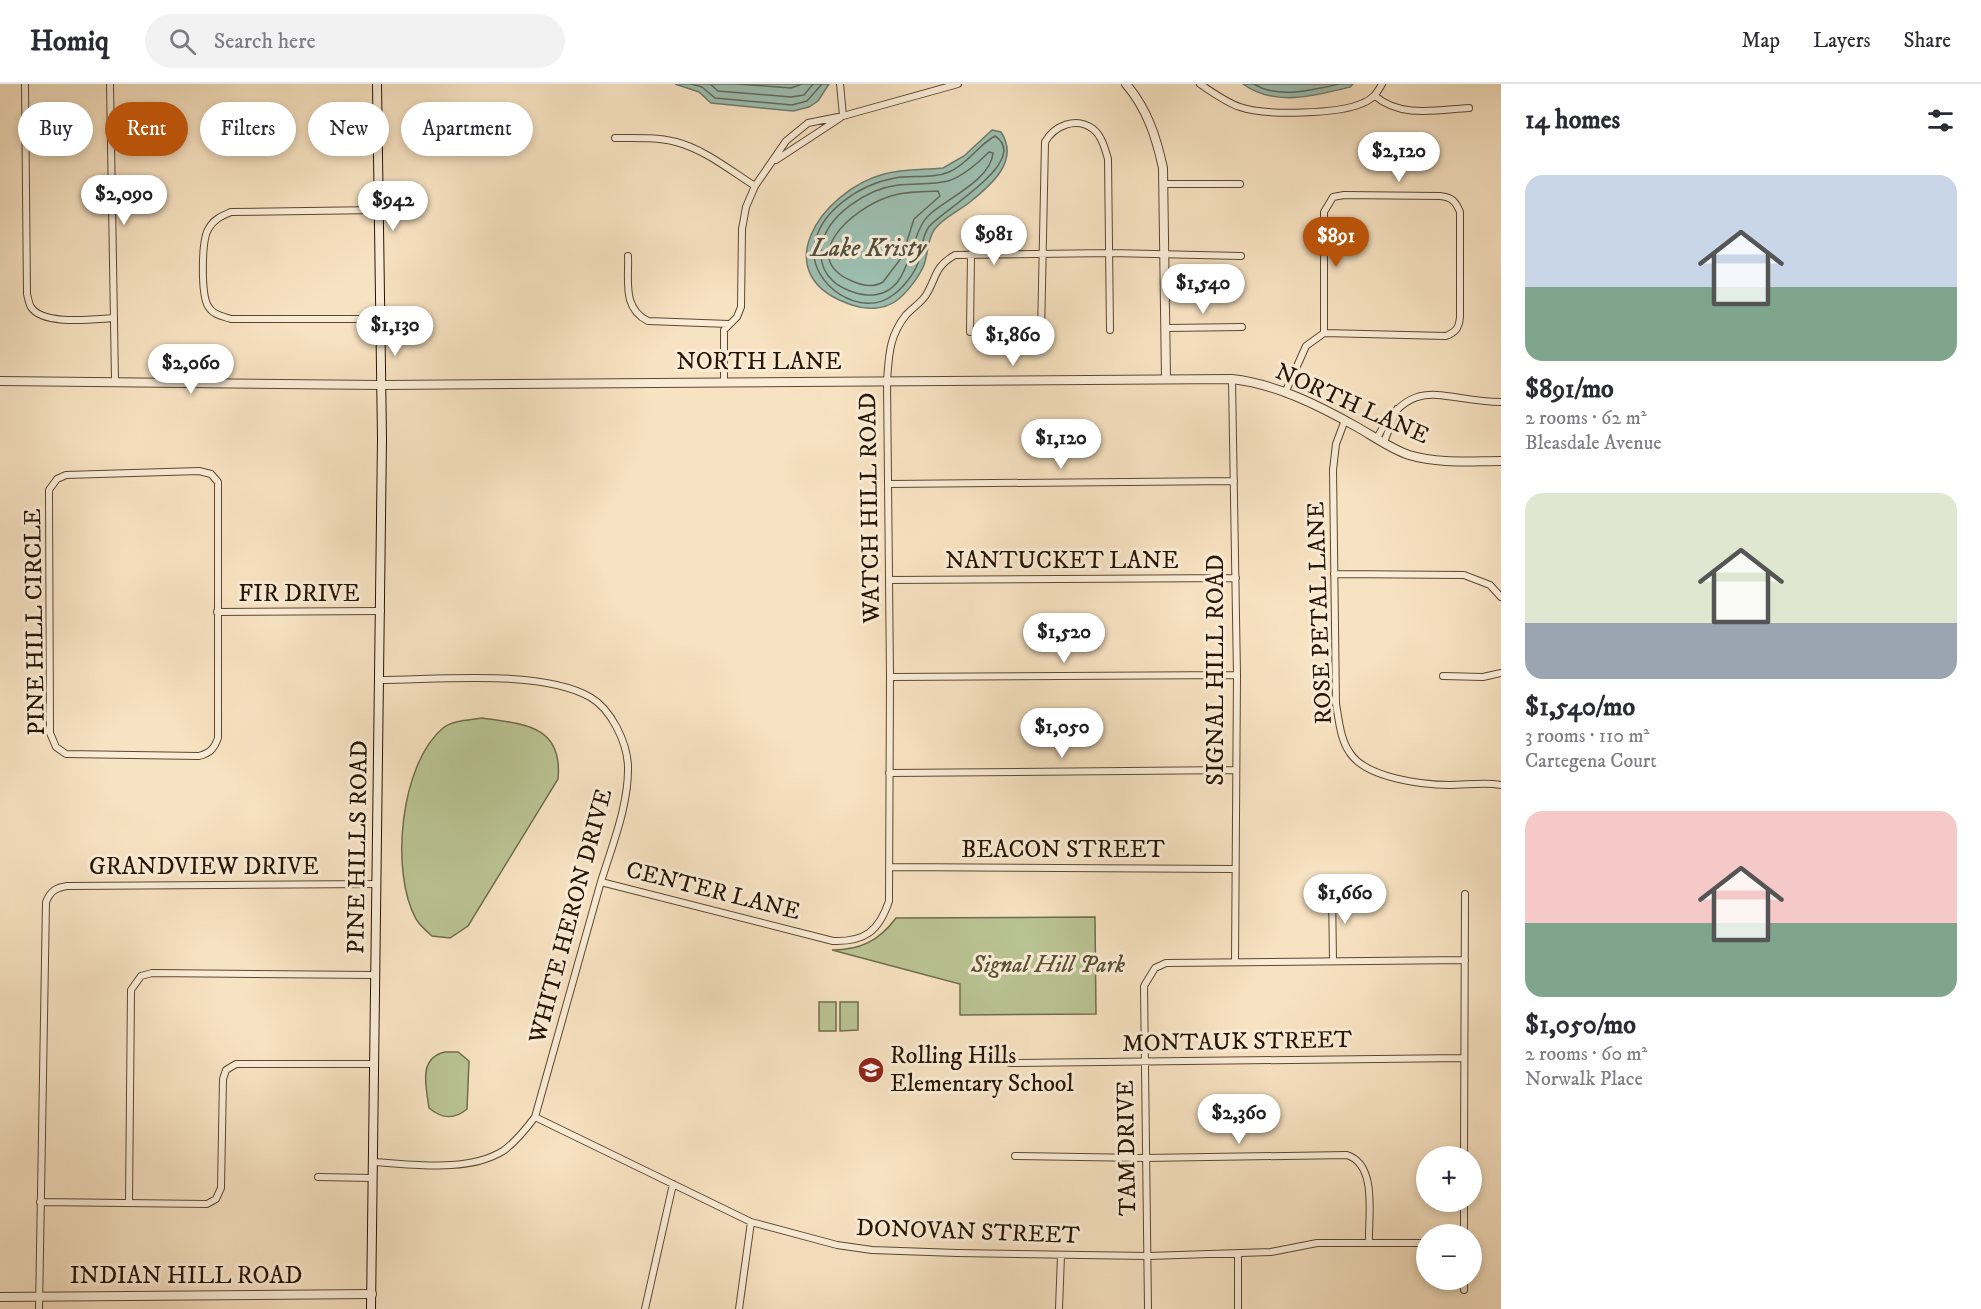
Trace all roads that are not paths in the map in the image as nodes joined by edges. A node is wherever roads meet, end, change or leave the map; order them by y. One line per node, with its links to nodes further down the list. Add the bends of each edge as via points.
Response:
1 (25, 84): 24 (street, via 30,307 55,319)
2 (110, 84): 24 (street)
3 (376, 84): 17 (main road, PINE HILLS ROAD)
4 (840, 84): 11 (street)
5 (958, 84): 11 (street)
6 (1126, 84): 14 (street, via 1151,125)
7 (1200, 84): 9 (street, via 1240,107 1279,113 1342,109)
8 (1382, 84): 9 (street)
9 (1375, 96): 10 (street, via 1392,108 1405,111)
10 (1468, 108)
11 (843, 116): 13 (street); 13 (street, via 797,129)
12 (615, 138): 16 (street, via 678,143)
13 (773, 162): 16 (street)
14 (1164, 184): 15 (street); 22 (street)
15 (1240, 184)
16 (755, 186): 26 (street, via 742,230 741,307)
17 (379, 210): 25 (main road, PINE HILLS ROAD); 25 (street, via 231,212 217,218 203,241 205,297 215,314 231,319)
18 (1111, 253): 20 (street, WATCH HILL ROAD); 20 (street, via 1108,159 1101,138 1093,129 1080,124 1063,125 1051,131 1045,142); 22 (street, WATCH HILL ROAD); 29 (street)
19 (971, 254): 20 (street, WATCH HILL ROAD); 30 (street); 38 (street, WATCH HILL ROAD, via 955,255 945,261 922,300 897,327 890,342)
20 (1044, 254): 31 (street)
21 (628, 256): 26 (street, via 630,306 638,316 648,321)
22 (1166, 256): 23 (street, WATCH HILL ROAD); 28 (street)
23 (1241, 256)
24 (114, 318): 36 (street)
25 (381, 319): 39 (main road, PINE HILLS ROAD)
26 (729, 324): 37 (street, via 723,339)
27 (1242, 327): 28 (street)
28 (1166, 328): 33 (street)
29 (1110, 330)
30 (970, 332)
31 (1041, 333)
32 (1324, 333): 32 (street, via 1324,212 1333,197 1449,196 1460,212 1460,317 1454,333); 40 (street, via 1306,346)
33 (1166, 379): 34 (street, NORTH LANE); 38 (street, NORTH LANE)
34 (1232, 379): 40 (street, NORTH LANE, via 1263,384); 45 (street, SIGNAL HILL ROAD)
35 (0, 381): 36 (street, NORTH LANE)
36 (115, 381): 39 (street, NORTH LANE)
37 (724, 381): 38 (street, NORTH LANE); 39 (street, NORTH LANE)
38 (887, 381): 46 (street, WATCH HILL ROAD)
39 (382, 385): 51 (main road, PINE HILLS ROAD)
40 (1285, 393): 42 (street, NORTH LANE)
41 (1501, 402): 43 (street, via 1424,393 1397,409)
42 (1345, 420): 43 (street, NORTH LANE); 47 (street, ROSE PETAL LANE, via 1336,444 1333,470)
43 (1380, 440): 44 (street, NORTH LANE, via 1430,461)
44 (1501, 461)
45 (1234, 481): 46 (street); 48 (street, SIGNAL HILL ROAD)
46 (888, 484): 49 (street, WATCH HILL ROAD)
47 (1334, 574): 50 (street, via 1464,575 1490,585); 60 (street, ROSE PETAL LANE, via 1336,704 1342,738 1351,755 1395,778 1432,785)
48 (1236, 578): 49 (street, NANTUCKET LANE); 54 (street, SIGNAL HILL ROAD)
49 (889, 580): 56 (street, WATCH HILL ROAD)
50 (1501, 597)
51 (381, 611): 52 (street, FIR DRIVE); 57 (main road, PINE HILLS ROAD)
52 (217, 612): 52 (street, PINE HILL CIRCLE, via 218,482 210,474 199,471 66,475 57,479 49,490 50,734 56,747 66,754 209,753 218,738)
53 (1501, 673): 55 (street)
54 (1237, 675): 56 (street); 58 (street, SIGNAL HILL ROAD)
55 (1443, 676)
56 (890, 677): 59 (street, WATCH HILL ROAD)
57 (380, 680): 63 (street, WHITE HERON DRIVE, via 535,680 567,686 592,698 618,731 628,765 625,795); 64 (main road, PINE HILLS ROAD)
58 (1236, 770): 59 (street); 62 (street, SIGNAL HILL ROAD)
59 (889, 773): 61 (street, WATCH HILL ROAD)
60 (1501, 785)
61 (890, 867): 62 (street, BEACON STREET); 67 (street, WATCH HILL ROAD, via 889,901 883,919 870,934 849,941)
62 (1235, 868): 69 (street, SIGNAL HILL ROAD)
63 (601, 882): 67 (street, CENTER LANE); 76 (street, WHITE HERON DRIVE)
64 (377, 884): 71 (main road, PINE HILLS ROAD); 84 (street, GRANDVIEW DRIVE, via 55,888 46,902)
65 (1332, 889): 70 (street)
66 (1465, 894): 68 (street)
67 (816, 936)
68 (1465, 960): 70 (street); 72 (street)
69 (1235, 962): 70 (street); 73 (street, TAM DRIVE, via 1166,963 1155,968 1144,987)
70 (1333, 962)
71 (376, 975): 75 (main road, PINE HILLS ROAD); 85 (street, via 141,976 131,990)
72 (1464, 1058): 73 (street, MONTAUK STREET); 77 (street)
73 (1144, 1060): 74 (street, MONTAUK STREET); 79 (street, TAM DRIVE)
74 (1010, 1063)
75 (375, 1064): 80 (main road, PINE HILLS ROAD); 85 (street, via 236,1064 226,1070 223,1079 221,1188 216,1199 207,1204)
76 (535, 1117): 80 (street, WHITE HERON DRIVE, via 520,1137 484,1160 453,1164); 83 (street, DONOVAN STREET)
77 (1464, 1146)
78 (1015, 1156): 79 (street)
79 (1144, 1158): 87 (street, via 1357,1158 1367,1182); 91 (street, TAM DRIVE)
80 (373, 1162): 82 (main road, PINE HILLS ROAD)
81 (318, 1177): 82 (street)
82 (373, 1178): 92 (main road, PINE HILLS ROAD)
83 (674, 1184): 86 (street, DONOVAN STREET); 97 (street)
84 (40, 1202): 85 (street); 93 (street)
85 (129, 1203)
86 (751, 1222): 90 (street, DONOVAN STREET, via 872,1250); 98 (street)
87 (1369, 1243): 88 (street, DONOVAN STREET); 89 (street, DONOVAN STREET, via 1317,1243 1285,1251)
88 (1416, 1243)
89 (1238, 1254): 91 (street, DONOVAN STREET); 101 (street)
90 (1061, 1255): 91 (street, DONOVAN STREET); 99 (street)
91 (1148, 1256): 100 (street, TAM DRIVE)
92 (372, 1294): 93 (street, INDIAN HILL ROAD); 96 (main road, PINE HILLS ROAD)
93 (40, 1296): 94 (street, INDIAN HILL ROAD); 95 (street)
94 (0, 1297)
95 (39, 1309)
96 (371, 1309)
97 (645, 1309)
98 (739, 1309)
99 (1059, 1309)
100 (1148, 1309)
101 (1238, 1309)

